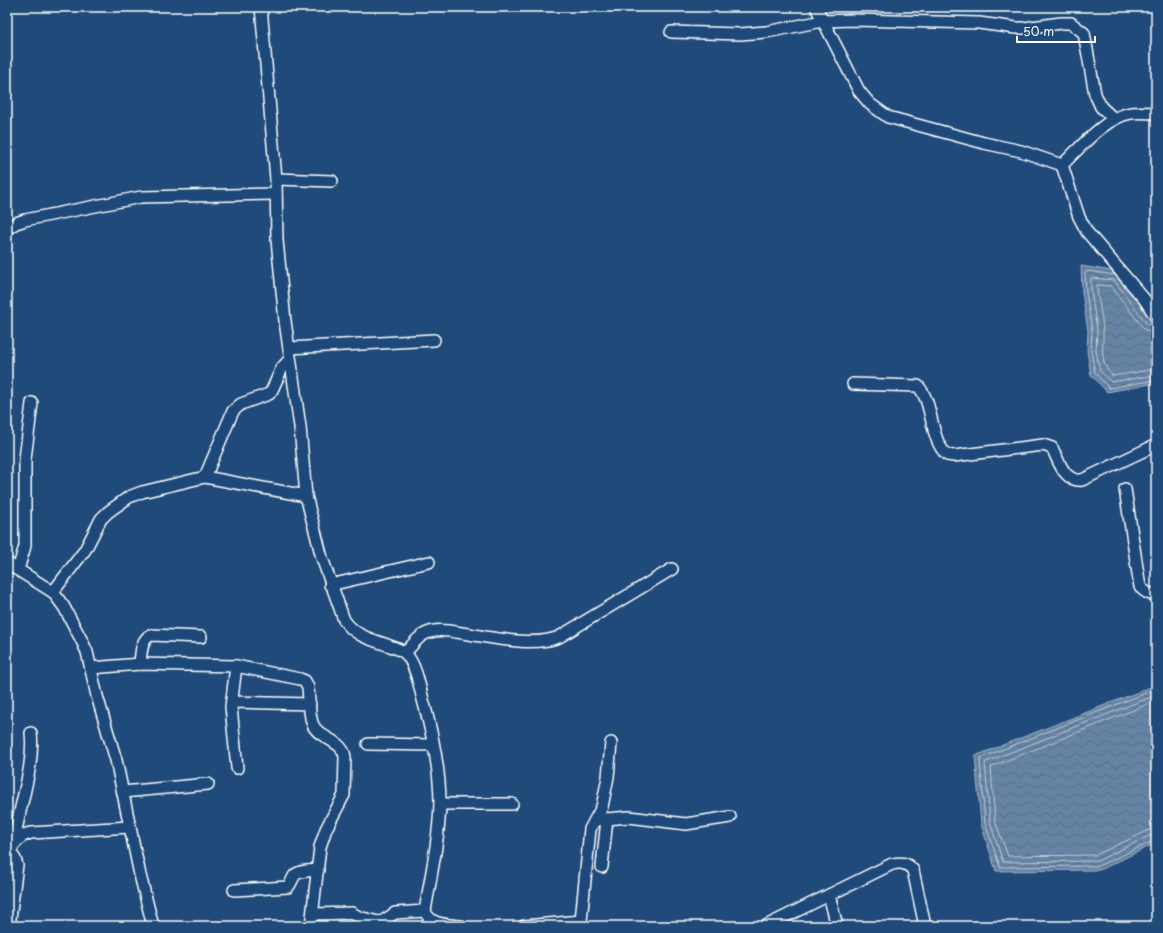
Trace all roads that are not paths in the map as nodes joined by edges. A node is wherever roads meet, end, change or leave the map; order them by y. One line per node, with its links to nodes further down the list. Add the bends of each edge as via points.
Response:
1 (261, 7): 8 (street)
2 (816, 7): 3 (street)
3 (823, 21): 4 (street, via 766,32 740,34); 6 (street, via 972,22 1016,28 1071,23 1084,33 1095,94 1101,107); 7 (street, via 859,91 878,111)
4 (671, 32)
5 (1156, 113): 6 (street, via 1131,114)
6 (1114, 119): 7 (street)
7 (1062, 165): 12 (street, via 1075,206 1087,232 1146,300)
8 (276, 179): 9 (street); 10 (street)
9 (332, 181)
10 (276, 194): 11 (street, via 141,197 25,220); 14 (street, via 276,240)
11 (7, 229)
12 (1156, 317)
13 (434, 340): 14 (street)
14 (290, 354): 18 (street, via 272,390 241,404 233,411); 20 (street)
15 (853, 384): 17 (street, via 918,386 924,395 940,446 947,455 1049,446 1067,476 1082,480)
16 (32, 403): 24 (street, via 24,475 25,546)
17 (1156, 444)
18 (205, 477): 20 (street); 26 (street, via 142,492 129,497 108,512)
19 (1125, 489): 27 (street, via 1140,587 1150,595)
20 (306, 496): 25 (street)
21 (429, 562): 25 (street)
22 (7, 563): 24 (street)
23 (672, 569): 29 (street, via 549,641 503,639 443,630 422,636)
24 (18, 570): 26 (street)
25 (330, 585): 29 (street, via 350,629)
26 (53, 592): 32 (street, via 82,641)
27 (1156, 594)
28 (201, 637): 30 (street, via 151,635 144,642)
29 (405, 653): 38 (street, via 418,680)
30 (140, 664): 31 (street); 32 (street)
31 (236, 666): 33 (street); 34 (street, via 300,679 308,687)
32 (91, 668): 41 (street)
33 (232, 702): 34 (street); 39 (street)
34 (310, 704): 50 (street, via 312,724 316,730 342,747 346,757 344,795 322,837)
35 (31, 733): 48 (street, via 32,751)
36 (611, 743): 46 (street, via 608,777 602,807)
37 (368, 744): 38 (street)
38 (433, 745): 42 (street)
39 (237, 768)
40 (208, 784): 41 (street)
41 (123, 792): 47 (street)
42 (440, 804): 43 (street); 53 (street)
43 (512, 804)
44 (730, 817): 45 (street, via 686,824 635,817)
45 (607, 819): 46 (street); 49 (street)
46 (596, 820): 55 (street, via 590,829)
47 (130, 827): 48 (street, via 31,833 20,836); 57 (street)
48 (10, 850): 56 (street, via 17,865)
49 (602, 867)
50 (318, 870): 51 (street, via 296,874 288,887); 54 (street)
51 (234, 890)
52 (829, 895): 61 (street); 62 (street); 63 (street, via 901,862 913,870)
53 (425, 911): 54 (street, via 395,913 378,922 352,913); 59 (street, via 428,919 437,923)
54 (313, 914): 58 (street)
55 (581, 924): 60 (street)
56 (9, 926)
57 (153, 926)
58 (311, 926)
59 (461, 926)
60 (524, 926)
61 (766, 926)
62 (837, 926)
63 (925, 926)

